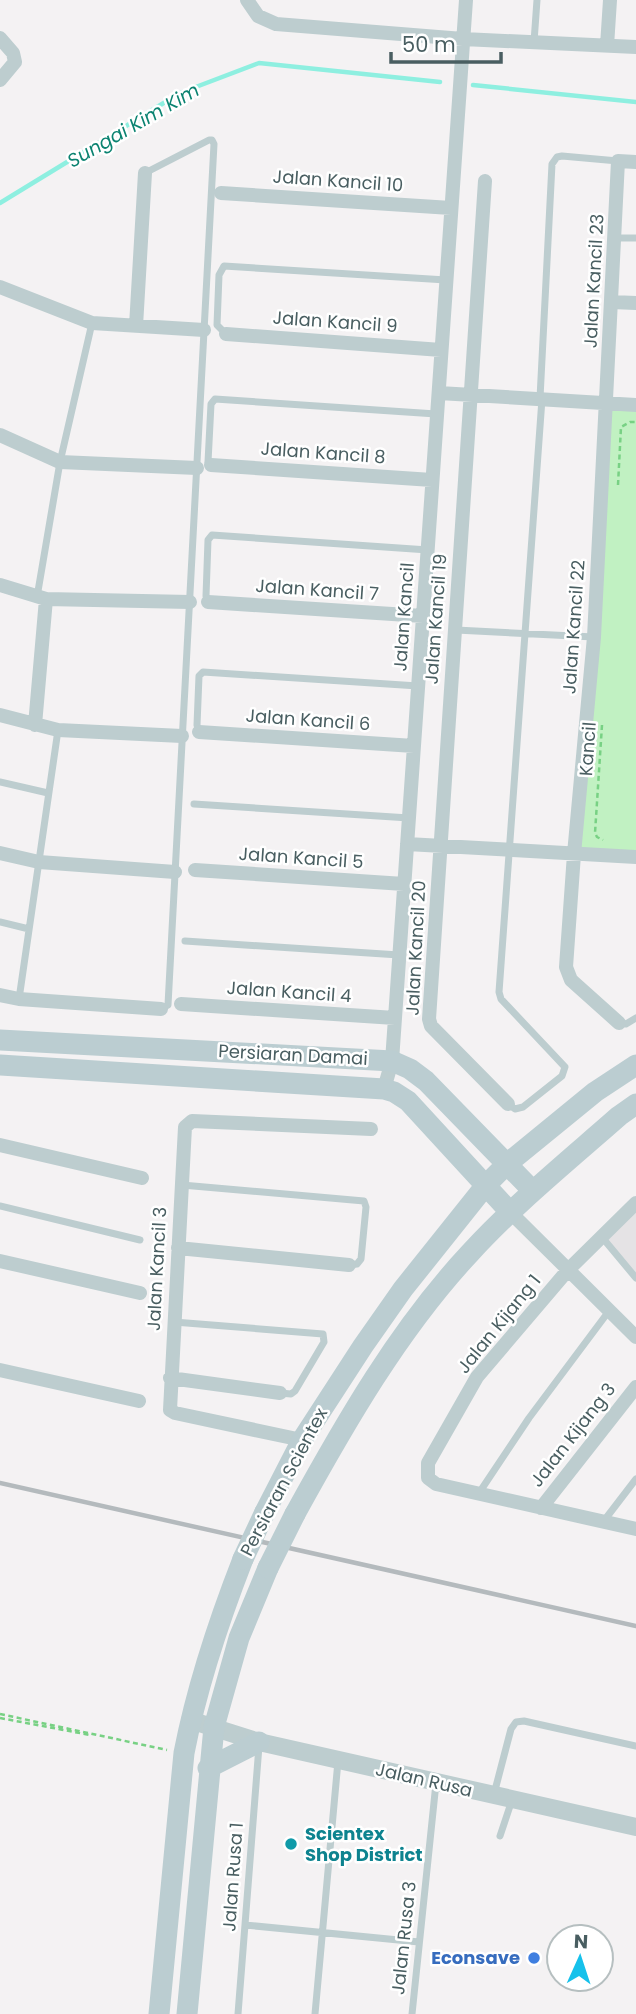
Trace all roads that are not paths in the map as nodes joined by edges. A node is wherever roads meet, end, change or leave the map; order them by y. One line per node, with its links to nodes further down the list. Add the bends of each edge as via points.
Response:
1 (247, 0): 6 (street, via 258,16 276,24)
2 (466, 0): 6 (street, Jalan Kancil)
3 (537, 0): 7 (lane)
4 (610, 0): 8 (street)
5 (0, 38): 10 (street, via 15,62)
6 (463, 39): 7 (street); 16 (street, Jalan Kancil)
7 (534, 42): 8 (street)
8 (607, 46): 9 (street)
9 (636, 47)
10 (0, 80)
11 (618, 161): 12 (street); 17 (street, Jalan Kancil 23); 30 (lane, via 562,156 552,164)
12 (636, 162)
13 (145, 173): 24 (street); 25 (lane, via 209,140 214,144)
14 (485, 181): 29 (street, Jalan Kancil 19)
15 (222, 193): 16 (street, Jalan Kancil 10)
16 (451, 208): 19 (street, Jalan Kancil)
17 (615, 238): 18 (lane); 21 (street, Jalan Kancil 23)
18 (636, 239)
19 (446, 280): 26 (lane, via 224,266 219,275 217,325); 27 (street, Jalan Kancil)
20 (0, 287): 23 (street)
21 (612, 302): 22 (street); 31 (street, Jalan Kancil 23)
22 (636, 303)
23 (92, 323): 24 (street); 35 (lane)
24 (136, 327): 25 (street)
25 (204, 330): 36 (lane)
26 (226, 334): 27 (street, Jalan Kancil 9)
27 (442, 350): 28 (street, Jalan Kancil)
28 (439, 393): 29 (street); 33 (street, Jalan Kancil)
29 (471, 394): 30 (street); 44 (street, Jalan Kancil 19)
30 (541, 398): 31 (street); 45 (lane)
31 (607, 402): 32 (street); 46 (street, Jalan Kancil 22)
32 (636, 405)
33 (437, 414): 36 (lane, via 215,399); 37 (street, Jalan Kancil)
34 (0, 435): 35 (street)
35 (60, 462): 36 (street, Jalan Kancil 8); 40 (lane)
36 (204, 466): 37 (street, Jalan Kancil 8); 41 (lane)
37 (432, 480): 38 (street, Jalan Kancil)
38 (428, 550): 42 (lane, via 212,536 208,540); 43 (street, Jalan Kancil)
39 (0, 585): 40 (street)
40 (41, 598): 41 (street); 49 (street)
41 (190, 602): 52 (lane)
42 (208, 602): 43 (street, Jalan Kancil 7)
43 (423, 616): 47 (street, Jalan Kancil)
44 (455, 630): 45 (lane); 59 (street, Jalan Kancil 19)
45 (526, 634): 46 (lane); 60 (lane)
46 (594, 637): 62 (street, Jalan Kancil 22)
47 (418, 686): 51 (lane, via 203,672 199,676); 53 (street, Jalan Kancil)
48 (0, 715): 49 (street)
49 (35, 725): 50 (street)
50 (58, 730): 52 (street); 55 (lane)
51 (199, 732): 53 (street, Jalan Kancil 6)
52 (182, 736): 66 (lane)
53 (414, 746): 57 (street, Jalan Kancil)
54 (0, 782): 55 (lane)
55 (48, 793): 64 (lane)
56 (194, 804): 57 (lane)
57 (409, 818): 58 (street, Jalan Kancil)
58 (407, 844): 59 (street); 67 (street, Jalan Kancil)
59 (441, 846): 60 (street); 84 (street, Jalan Kancil 20, via 429,1021)
60 (509, 851): 62 (street); 84 (lane, via 499,995 565,1068 562,1076 523,1107 514,1109)
61 (0, 853): 64 (street)
62 (574, 854): 63 (street); 78 (street, Jalan Kancil 22, via 568,974)
63 (636, 858)
64 (38, 862): 66 (street); 69 (lane)
65 (195, 870): 67 (street, Jalan Kancil 5)
66 (175, 872): 75 (lane, via 168,1005)
67 (404, 884): 71 (street, Jalan Kancil)
68 (0, 922): 69 (lane)
69 (29, 929): 73 (lane)
70 (185, 941): 71 (lane)
71 (399, 955): 76 (street, Jalan Kancil)
72 (0, 995): 73 (street)
73 (19, 999): 75 (street)
74 (181, 1004): 76 (street, Jalan Kancil 4)
75 (161, 1009)
76 (395, 1018): 80 (street, Jalan Kancil)
77 (636, 1018): 78 (lane)
78 (619, 1023)
79 (0, 1040): 80 (main road, Persiaran Damai)
80 (392, 1061): 83 (street, Jalan Kancil); 88 (main road, Persiaran Damai, via 426,1081)
81 (0, 1065): 83 (main road, Persiaran Damai)
82 (636, 1065): 88 (main road, Persiaran Scientex)
83 (384, 1089): 91 (main road, Persiaran Damai, via 408,1101)
84 (508, 1104)
85 (636, 1104): 92 (main road, Persiaran Scientex)
86 (371, 1129): 90 (street, Jalan Kancil 3, via 192,1121 186,1124)
87 (0, 1145): 89 (street)
88 (508, 1163): 91 (main road, Persiaran Scientex); 92 (main road, Persiaran Damai)
89 (142, 1178)
90 (181, 1185): 98 (street, Jalan Kancil 3); 100 (lane, via 364,1201 361,1259)
91 (486, 1185): 95 (main road, Persiaran Damai); 112 (main road, Persiaran Scientex, via 403,1289)
92 (533, 1191): 95 (main road, Persiaran Scientex)
93 (636, 1203): 96 (street, Jalan Kijang 1)
94 (0, 1206): 97 (lane)
95 (510, 1212): 101 (street); 119 (main road, Persiaran Scientex, bridge, via 436,1293 395,1348 318,1473 268,1568 239,1638)
96 (601, 1236): 101 (street, Jalan Kijang 1); 102 (lane)
97 (141, 1240)
98 (177, 1248): 100 (street); 105 (street, Jalan Kancil 3)
99 (0, 1261): 103 (street)
100 (349, 1265)
101 (568, 1270): 104 (street); 114 (street, Jalan Kijang 1, via 477,1377 428,1463 428,1478 436,1484)
102 (636, 1278)
103 (140, 1293)
104 (610, 1311): 106 (street); 114 (lane, via 529,1418)
105 (174, 1322): 108 (street, Jalan Kancil 3); 110 (lane, via 323,1334 324,1342 295,1391)
106 (636, 1337)
107 (0, 1370): 111 (street)
108 (170, 1378): 110 (street); 112 (street, Jalan Kancil 3, via 169,1403 174,1413)
109 (636, 1387): 115 (street, Jalan Kijang 3)
110 (280, 1393)
111 (139, 1401)
112 (302, 1440): 118 (main road, Persiaran Scientex, bridge, via 243,1559 215,1632)
113 (636, 1479): 116 (lane)
114 (479, 1494): 115 (street)
115 (541, 1508): 116 (street)
116 (603, 1522): 117 (street)
117 (636, 1529)
118 (190, 1720): 119 (street, Jalan Rusa); 132 (main road, Persiaran Scientex)
119 (214, 1727): 120 (street, Jalan Rusa); 123 (main road, Persiaran Scientex)
120 (259, 1742): 122 (street, Jalan Rusa); 123 (main road); 129 (lane, Jalan Rusa 1)
121 (636, 1746): 125 (lane, via 520,1721 511,1729)
122 (338, 1760): 124 (street, Jalan Rusa); 130 (lane)
123 (208, 1768): 133 (main road, Persiaran Scientex)
124 (436, 1783): 125 (street, Jalan Rusa); 131 (lane, Jalan Rusa 3)
125 (494, 1796): 126 (street, Jalan Rusa)
126 (512, 1799): 127 (street, Jalan Rusa); 128 (lane)
127 (636, 1827)
128 (500, 1836)
129 (245, 1924): 130 (lane); 134 (lane, Jalan Rusa 1)
130 (323, 1934): 131 (lane); 135 (lane)
131 (419, 1942): 136 (lane, Jalan Rusa 3)
132 (159, 2014)
133 (187, 2014)
134 (238, 2014)
135 (315, 2014)
136 (412, 2014)

